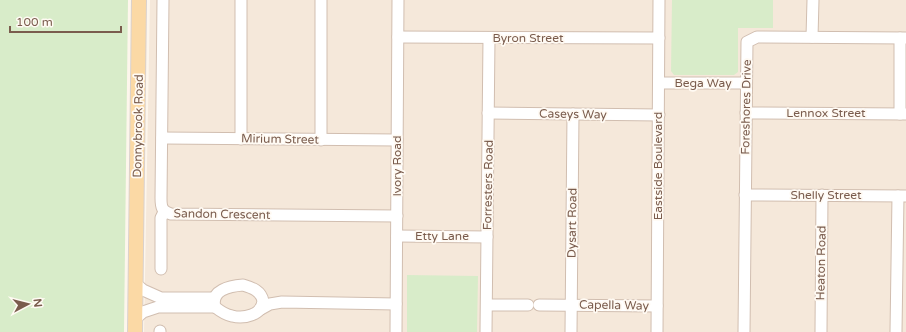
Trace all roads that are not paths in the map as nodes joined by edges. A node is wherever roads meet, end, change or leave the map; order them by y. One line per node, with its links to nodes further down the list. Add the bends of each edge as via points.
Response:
1 (139, 0): 31 (main road, Donnybrook Road)
2 (163, 0): 20 (street, Sandon Crescent)
3 (241, 0): 21 (street)
4 (321, 0): 22 (street)
5 (398, 0): 8 (street, Ivory Road)
6 (659, 0): 11 (street, Eastside Boulevard)
7 (812, 0): 9 (street)
8 (398, 37): 10 (street, Byron Street); 23 (street, Ivory Road)
9 (812, 37): 12 (street, Foreshores Drive); 14 (street, Foreshores Drive, via 757,37 747,42)
10 (489, 38): 11 (street, Byron Street); 15 (street, Forresters Road)
11 (659, 38): 13 (street, Eastside Boulevard)
12 (903, 38): 18 (street)
13 (659, 83): 14 (street, Bega Way); 19 (street, Eastside Boulevard)
14 (746, 83): 16 (street, Foreshores Drive)
15 (488, 113): 17 (street, Caseys Way); 30 (street, Forresters Road)
16 (746, 113): 18 (street, Lennox Street); 24 (street, Foreshores Drive)
17 (573, 114): 19 (street, Caseys Way); 40 (street, Dysart Road)
18 (903, 114)
19 (658, 115): 41 (street, Eastside Boulevard)
20 (162, 138): 21 (street, Mirium Street); 27 (street, Sandon Crescent, via 161,208)
21 (241, 139): 22 (street, Mirium Street)
22 (321, 140): 23 (street, Mirium Street)
23 (397, 140): 28 (street, Ivory Road)
24 (745, 195): 25 (street, Shelly Street); 48 (street, Foreshores Drive)
25 (822, 195): 26 (street, Shelly Street); 49 (street, Heaton Road)
26 (902, 196): 33 (street)
27 (164, 212): 28 (street, Sandon Crescent); 32 (street, via 161,218)
28 (397, 216): 29 (street, Ivory Road)
29 (397, 236): 30 (street, Etty Lane); 38 (street, Ivory Road)
30 (487, 237): 39 (street, Forresters Road)
31 (136, 252): 34 (main road, Donnybrook Road); 43 (main road, Donnybrook Road, via 131,267)
32 (160, 269)
33 (902, 273): 50 (street)
34 (136, 284): 36 (street, via 161,298); 43 (main road, Donnybrook Road)
35 (260, 293): 36 (street, via 243,285 235,286 222,290); 37 (street); 42 (street, via 263,301)
36 (214, 302): 42 (street, via 224,313 234,317 254,314); 43 (street, via 158,307 143,312)
37 (282, 302): 38 (street); 42 (street)
38 (396, 304): 44 (street, Ivory Road)
39 (486, 305): 40 (street, Capella Way); 45 (street, Forresters Road)
40 (571, 305): 41 (street, Capella Way); 46 (street, Dysart Road)
41 (657, 306): 47 (street, Eastside Boulevard)
42 (261, 309)
43 (134, 328)
44 (396, 332)
45 (486, 332)
46 (570, 332)
47 (657, 332)
48 (744, 332)
49 (821, 332)
50 (896, 332)

